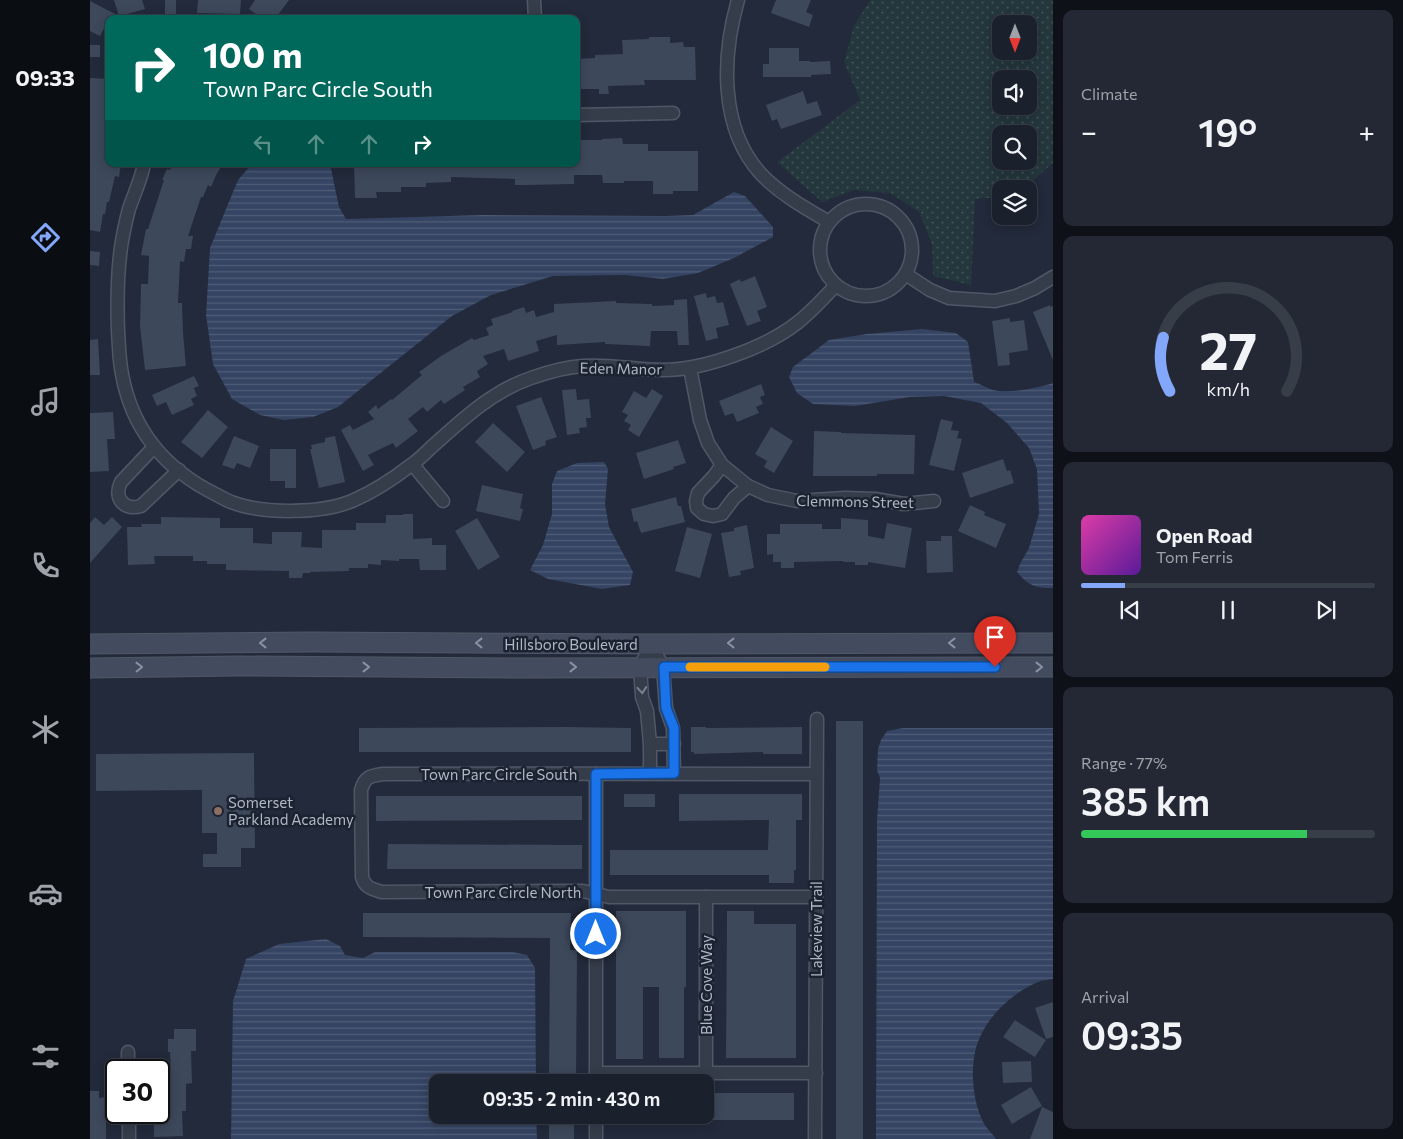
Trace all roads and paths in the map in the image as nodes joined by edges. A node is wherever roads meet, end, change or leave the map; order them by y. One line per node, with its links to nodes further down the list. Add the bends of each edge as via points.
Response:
1 (534, 0): 3 (street)
2 (738, 0): 7 (street, via 728,48 727,76 729,104 736,130 760,173 806,209)
3 (535, 15)
4 (673, 113): 5 (street)
5 (580, 115)
6 (144, 167): 12 (street, Eden Manor, via 122,242 118,318 122,374 129,400 139,426)
7 (829, 222): 8 (street, via 836,214 859,204 872,204 893,212 908,229 912,241 913,253); 10 (street, via 821,239 820,253 826,275)
8 (907, 275): 9 (street, via 949,298 995,301 1016,296); 10 (street, via 887,292 867,297 855,296)
9 (1053, 277)
10 (835, 286): 11 (street, Eden Manor, via 812,311 773,339)
11 (690, 368): 13 (street, Eden Manor, via 582,366 528,378 482,404); 14 (street, Clemmons Street, via 700,420 708,443)
12 (154, 447): 15 (street, Eden Manor); 15 (street, via 121,482 118,496 122,502 129,507 141,506)
13 (412, 465): 15 (street, Eden Manor, via 376,490 350,502 320,509 288,511 232,502); 17 (street)
14 (722, 466): 16 (street, Clemmons Street); 16 (street, via 698,493 697,508 704,514 722,514)
15 (179, 470)
16 (748, 486): 18 (street, Clemmons Street, via 768,495 796,501 853,498 904,504)
17 (443, 501)
18 (934, 501)
19 (1053, 643): 21 (street, Hillsboro Boulevard, one-way to 21)
20 (90, 644): 21 (street, Hillsboro Boulevard, one-way to 20)
21 (651, 644): 23 (street); 24 (street)
22 (1053, 666): 24 (street, Hillsboro Boulevard, one-way to 22)
23 (640, 667): 24 (street, Hillsboro Boulevard); 25 (street, Hillsboro Boulevard, one-way to 23); 27 (street, one-way to 27)
24 (664, 667): 28 (street, via 666,708 674,728)
25 (90, 668)
26 (816, 719): 32 (street, Lakeview Trail)
27 (650, 744): 28 (street); 29 (street)
28 (674, 744): 30 (street)
29 (650, 773): 30 (street, Town Parc Circle South); 31 (street, Town Parc Circle South)
30 (674, 773): 32 (street, Town Parc Circle South)
31 (596, 774): 33 (street, Town Parc Circle South, via 370,776 361,790 362,877 364,884); 34 (street)
32 (816, 774): 36 (street, Lakeview Trail)
33 (371, 889): 34 (street, Town Parc Circle North, via 382,892 583,891)
34 (596, 894): 35 (street, Town Parc Circle North, via 610,897); 41 (street)
35 (706, 897): 36 (street, Town Parc Circle North); 39 (street, Blue Cove Way)
36 (816, 897): 40 (street, Lakeview Trail)
37 (128, 1052): 38 (street)
38 (128, 1059)
39 (706, 1073): 40 (street); 42 (street)
40 (816, 1073): 47 (street, Lakeview Trail)
41 (596, 1074)
42 (684, 1074)
43 (129, 1124): 45 (street)
44 (596, 1124): 46 (street)
45 (129, 1139)
46 (596, 1139)
47 (815, 1139)

